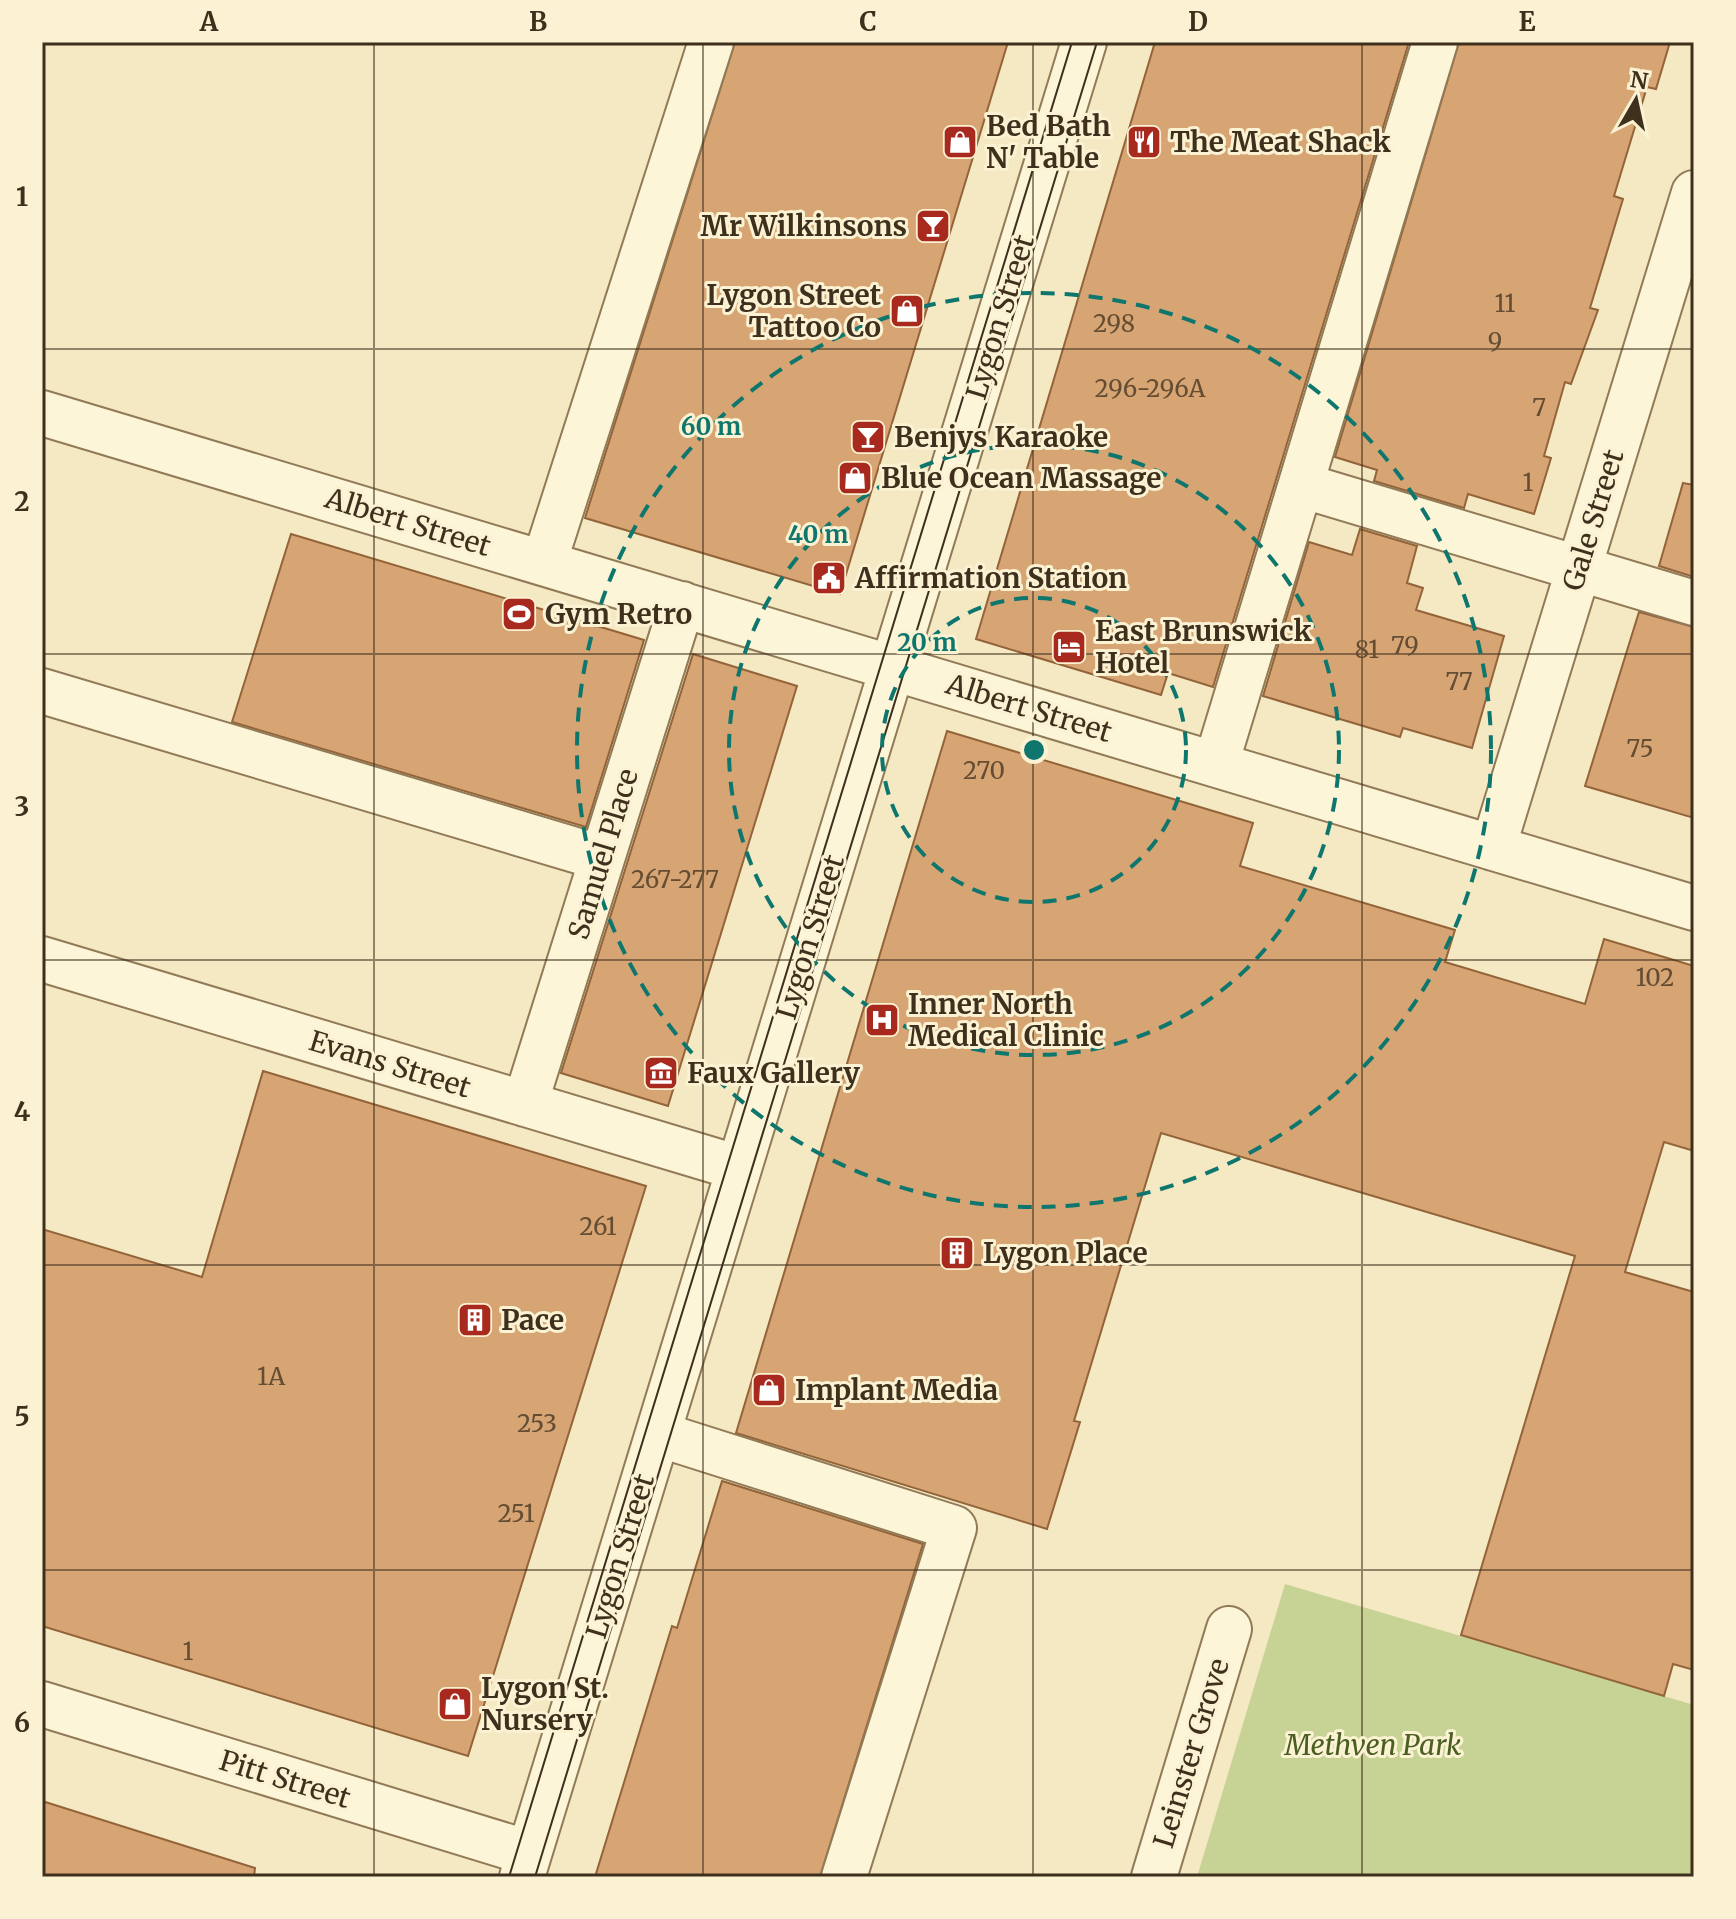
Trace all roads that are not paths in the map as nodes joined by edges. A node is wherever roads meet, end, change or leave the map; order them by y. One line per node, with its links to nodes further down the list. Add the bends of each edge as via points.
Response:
1 (711, 42): 7 (street)
2 (1084, 42): 11 (street, Lygon Street)
3 (1435, 42): 6 (street)
4 (1694, 193): 8 (street, Gale Street)
5 (42, 413): 7 (street, Albert Street)
6 (1301, 485): 8 (street); 13 (street)
7 (544, 563): 10 (street, Albert Street)
8 (1578, 568): 9 (street); 14 (street, Gale Street)
9 (1694, 603)
10 (682, 604): 11 (street, Albert Street); 15 (street, Samuel Place)
11 (894, 668): 13 (street, Albert Street); 19 (street, Lygon Street)
12 (42, 691): 15 (street)
13 (1216, 764): 14 (street, Albert Street)
14 (1493, 848): 16 (street, Albert Street)
15 (602, 858): 18 (street, Samuel Place)
16 (1694, 908)
17 (42, 959): 18 (street, Evans Street)
18 (525, 1104): 19 (street, Evans Street)
19 (739, 1168): 20 (street, Lygon Street)
20 (658, 1434): 23 (street, Lygon Street); 24 (street, via 954,1528)
21 (1229, 1629): 25 (street, Leinster Grove)
22 (42, 1704): 23 (street, Pitt Street)
23 (525, 1865)
24 (844, 1877)
25 (1154, 1877)

